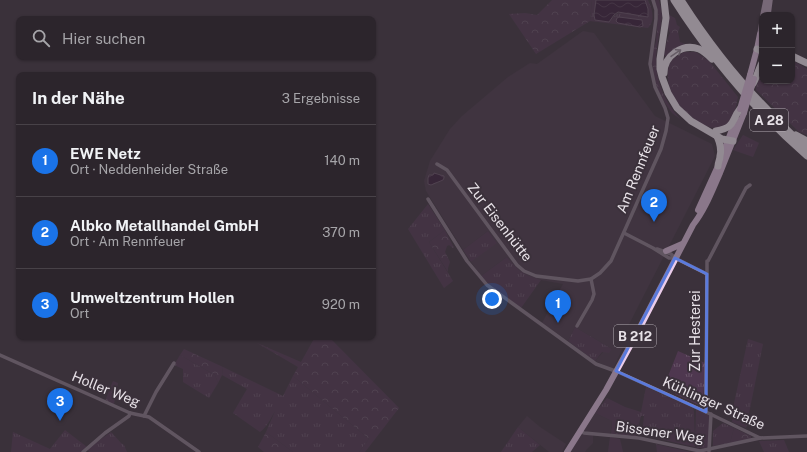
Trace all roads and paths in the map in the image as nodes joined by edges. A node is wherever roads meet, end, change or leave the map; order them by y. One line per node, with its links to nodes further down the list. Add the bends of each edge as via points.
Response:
1 (653, 0): 28 (street, Am Rennfeuer, via 656,19 650,64 668,124 661,149)
2 (664, 0): 15 (highway, via 666,18 660,69)
3 (674, 0): 13 (highway, A 28)
4 (681, 0): 17 (highway, A 28, via 705,36)
5 (766, 0): 7 (main road)
6 (770, 0): 8 (main road)
7 (764, 12)
8 (768, 12)
9 (759, 53): 14 (main road, B 212)
10 (795, 57): 11 (highway)
11 (807, 63)
12 (759, 68): 14 (highway)
13 (726, 72): 15 (highway, one-way to 13, via 666,64 672,55 684,48 698,49); 22 (highway, A 28, via 765,116)
14 (753, 80): 16 (main road, B 212, bridge); 16 (main road, B 212, bridge)
15 (665, 87): 18 (highway, via 677,108 692,121)
16 (742, 111): 18 (highway, via 732,124); 19 (main road, B 212)
17 (776, 119): 20 (highway, via 781,120); 21 (highway, A 28)
18 (717, 134): 19 (highway, via 722,133); 24 (highway, via 721,150)
19 (731, 139): 24 (main road, B 212); 27 (main road, B 212, via 714,188)
20 (807, 141)
21 (807, 149)
22 (807, 156)
23 (437, 164): 34 (street, Zur Eisenhütte, via 447,170 524,271 536,276 564,280)
24 (718, 166): 27 (main road, B 212)
25 (750, 185): 33 (street, Zur Hesterei, via 746,188 707,261)
26 (428, 199): 38 (street, Kühlinger Straße, via 468,261 488,285 596,364)
27 (693, 225): 29 (main road, B 212)
28 (624, 233): 30 (street, Am Rennfeuer); 34 (street, via 611,261)
29 (682, 244): 31 (main road); 32 (main road, B 212)
30 (653, 248): 31 (street, Am Rennfeuer); 32 (street, Am Rennfeuer, via 669,258)
31 (666, 251): 32 (street, Am Rennfeuer)
32 (675, 258): 33 (street, Zur Hesterei); 38 (main road, B 212)
33 (706, 274): 40 (street, Zur Hesterei)
34 (591, 280): 35 (street, via 594,294)
35 (577, 326)
36 (0, 355): 39 (street, Holler Weg)
37 (174, 363): 42 (street)
38 (616, 371): 40 (street, Kühlinger Straße); 43 (main road, B 212)
39 (130, 412): 42 (street, Holler Weg); 47 (street, via 130,416)
40 (706, 412): 41 (street, Kühlinger Straße)
41 (711, 414): 45 (street, Kühlinger Straße); 46 (street)
42 (144, 416): 48 (street, Holler Weg, via 154,420)
43 (580, 431): 49 (main road, B 212); 50 (street, Bissener Weg, via 639,438)
44 (807, 436): 45 (street, Kühlinger Straße)
45 (760, 438): 46 (street, Bissener Weg)
46 (709, 451): 50 (street, Bissener Weg)
47 (83, 452)
48 (199, 452)
49 (567, 452)
50 (700, 452)

